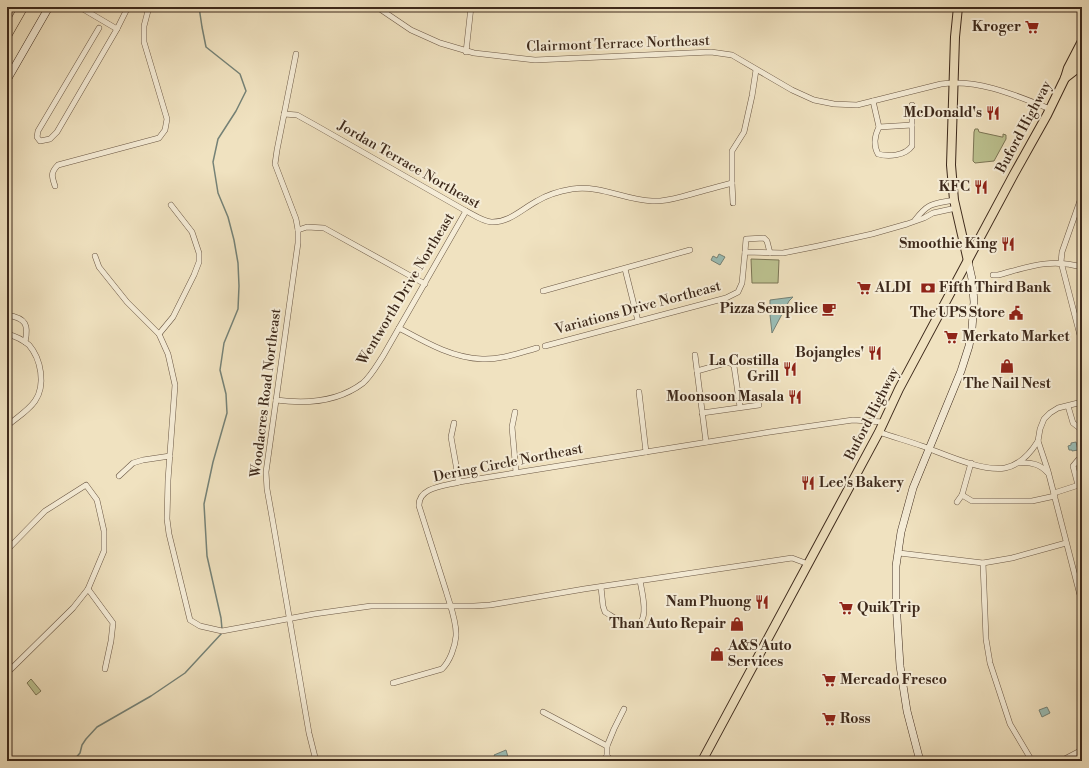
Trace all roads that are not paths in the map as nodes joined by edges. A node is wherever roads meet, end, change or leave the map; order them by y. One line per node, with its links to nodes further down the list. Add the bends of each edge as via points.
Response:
1 (24, 7): 14 (highway)
2 (49, 7): 21 (main road)
3 (67, 7): 4 (street)
4 (70, 7)
5 (74, 7): 11 (street)
6 (128, 7): 13 (street)
7 (149, 7): 30 (street, via 144,26 144,42 167,119 165,130 158,138 58,166 53,170 52,176)
8 (377, 7): 16 (street, Clairmont Terrace Northeast, via 411,30 440,44)
9 (472, 7): 16 (street)
10 (958, 7): 22 (main road)
11 (82, 8): 13 (street)
12 (100, 28): 13 (street, via 38,132 37,137 40,141 50,139 56,132)
13 (117, 29)
14 (7, 35)
15 (1082, 41): 20 (main road, Buford Highway)
16 (466, 52): 19 (street, Clairmont Terrace Northeast, via 535,60 711,52 732,55)
17 (296, 54): 26 (street, Woodacres Road Northeast)
18 (1082, 57): 20 (main road, Buford Highway, via 1074,71)
19 (756, 70): 23 (street, Clairmont Terrace Northeast, via 814,100 834,104); 29 (street, via 744,132 732,151)
20 (1065, 78): 25 (main road, Buford Highway)
21 (7, 80)
22 (953, 83): 23 (street, Clairmont Terrace Northeast); 25 (street, Clairmont Terrace Northeast, via 995,88); 33 (main road, via 951,165)
23 (874, 101): 28 (street)
24 (912, 105): 27 (street)
25 (1050, 109): 42 (main road, Buford Highway)
26 (284, 114): 35 (street, Jordan Terrace Northeast, via 296,115 315,125); 37 (street, Woodacres Road Northeast, via 276,164)
27 (912, 125): 28 (street); 28 (street, via 912,146 909,151 883,155 878,154 875,148)
28 (879, 126)
29 (732, 183): 32 (street); 35 (street, Jordan Terrace Northeast, via 668,200 653,201 600,189 572,189 538,200 502,221 480,219)
30 (55, 186)
31 (1082, 195): 43 (street, via 1062,252)
32 (733, 203)
33 (955, 204): 36 (street); 36 (street, via 930,205); 42 (main road)
34 (171, 205): 53 (street, via 192,232 199,253 199,262 173,317)
35 (466, 211): 47 (street, Wentworth Drive Northeast)
36 (915, 220): 40 (street, via 872,234 783,253)
37 (298, 230): 47 (street, via 324,228); 61 (street, Woodacres Road Northeast)
38 (690, 250): 45 (street)
39 (745, 252): 40 (street); 40 (street, via 746,239 764,238 767,240); 50 (street, Variations Drive Northeast, via 742,283 738,292 715,302)
40 (770, 253)
41 (95, 256): 53 (street, via 99,267)
42 (968, 261): 68 (main road, Buford Highway); 75 (main road, via 974,293 971,337 963,366)
43 (1061, 262): 44 (street); 46 (street, via 1045,262); 55 (street)
44 (1082, 267)
45 (625, 269): 48 (street); 50 (street)
46 (993, 275)
47 (425, 284): 51 (street, Wentworth Drive Northeast)
48 (542, 291)
49 (7, 315): 54 (street, via 25,322)
50 (638, 321): 56 (street, Variations Drive Northeast)
51 (399, 328): 57 (street, via 440,349 483,359 499,358); 61 (street, Wentworth Drive Northeast, via 372,372 354,389 326,399 304,402)
52 (7, 334): 54 (street)
53 (159, 334): 77 (street, via 168,354 175,385)
54 (25, 342): 70 (street, via 37,360 41,374 40,387 35,401)
55 (1082, 344)
56 (545, 346)
57 (537, 348)
58 (695, 355): 59 (street)
59 (697, 371): 65 (street, via 729,362 734,366); 67 (street)
60 (639, 392): 76 (street)
61 (276, 400): 99 (street, Woodacres Road Northeast, via 266,472 267,489)
62 (1082, 402): 64 (street)
63 (759, 404): 65 (street)
64 (1068, 406): 71 (street, via 1073,423); 73 (street, via 1050,413 1040,428)
65 (740, 407): 67 (street)
66 (515, 412): 81 (street, via 512,427)
67 (702, 413): 74 (street)
68 (883, 422): 72 (main road, Buford Highway); 74 (street, Dering Circle Northeast, via 854,420)
69 (454, 423): 84 (street, via 451,438)
70 (7, 426)
71 (1082, 430)
72 (879, 432): 75 (street); 93 (main road, Buford Highway)
73 (1038, 441): 80 (street, via 1031,452); 82 (street)
74 (706, 442): 76 (street, Dering Circle Northeast)
75 (929, 449): 79 (street); 91 (main road, via 904,519)
76 (646, 452): 81 (street, Dering Circle Northeast)
77 (170, 456): 83 (street, via 133,463); 99 (street, via 167,519 190,620 200,626 222,631)
78 (1082, 458): 85 (street, via 1073,466)
79 (971, 463): 80 (street, via 990,468 1005,468); 87 (street)
80 (1018, 463): 82 (street, via 1043,467)
81 (516, 472): 84 (street, Dering Circle Northeast)
82 (1049, 474): 86 (street)
83 (119, 476)
84 (459, 482): 98 (street, Dering Circle Northeast, via 424,492 419,502)
85 (1080, 485): 86 (street)
86 (1054, 494): 87 (street, via 1032,501 972,501); 89 (street)
87 (962, 496): 88 (street)
88 (957, 502)
89 (1066, 543): 92 (street); 97 (street)
90 (7, 550): 96 (street, via 45,511 86,485 97,500 104,531 104,551)
91 (899, 553): 92 (street); 112 (main road, via 896,591 900,666 907,711)
92 (983, 563): 113 (street, via 986,639 990,663 1010,724)
93 (808, 564): 94 (street, via 792,558); 111 (main road, Buford Highway)
94 (640, 581): 95 (street); 95 (street, via 644,617 637,625 626,624 605,612)
95 (601, 587): 98 (street, via 490,605)
96 (88, 589): 100 (street, via 113,624); 101 (street, via 73,608)
97 (1082, 603)
98 (450, 605): 99 (street, via 371,606); 102 (street, Dering Circle Northeast, via 456,636 446,665 435,672)
99 (289, 619): 108 (street, Woodacres Road Northeast)
100 (105, 669)
101 (7, 673)
102 (393, 683)
103 (624, 709): 105 (street)
104 (543, 712): 105 (street)
105 (607, 746): 107 (street)
106 (1082, 750): 114 (street)
107 (607, 756): 109 (street); 110 (street)
108 (316, 761)
109 (602, 761)
110 (612, 761)
111 (702, 761)
112 (920, 761)
113 (1032, 761)
114 (1061, 761)

